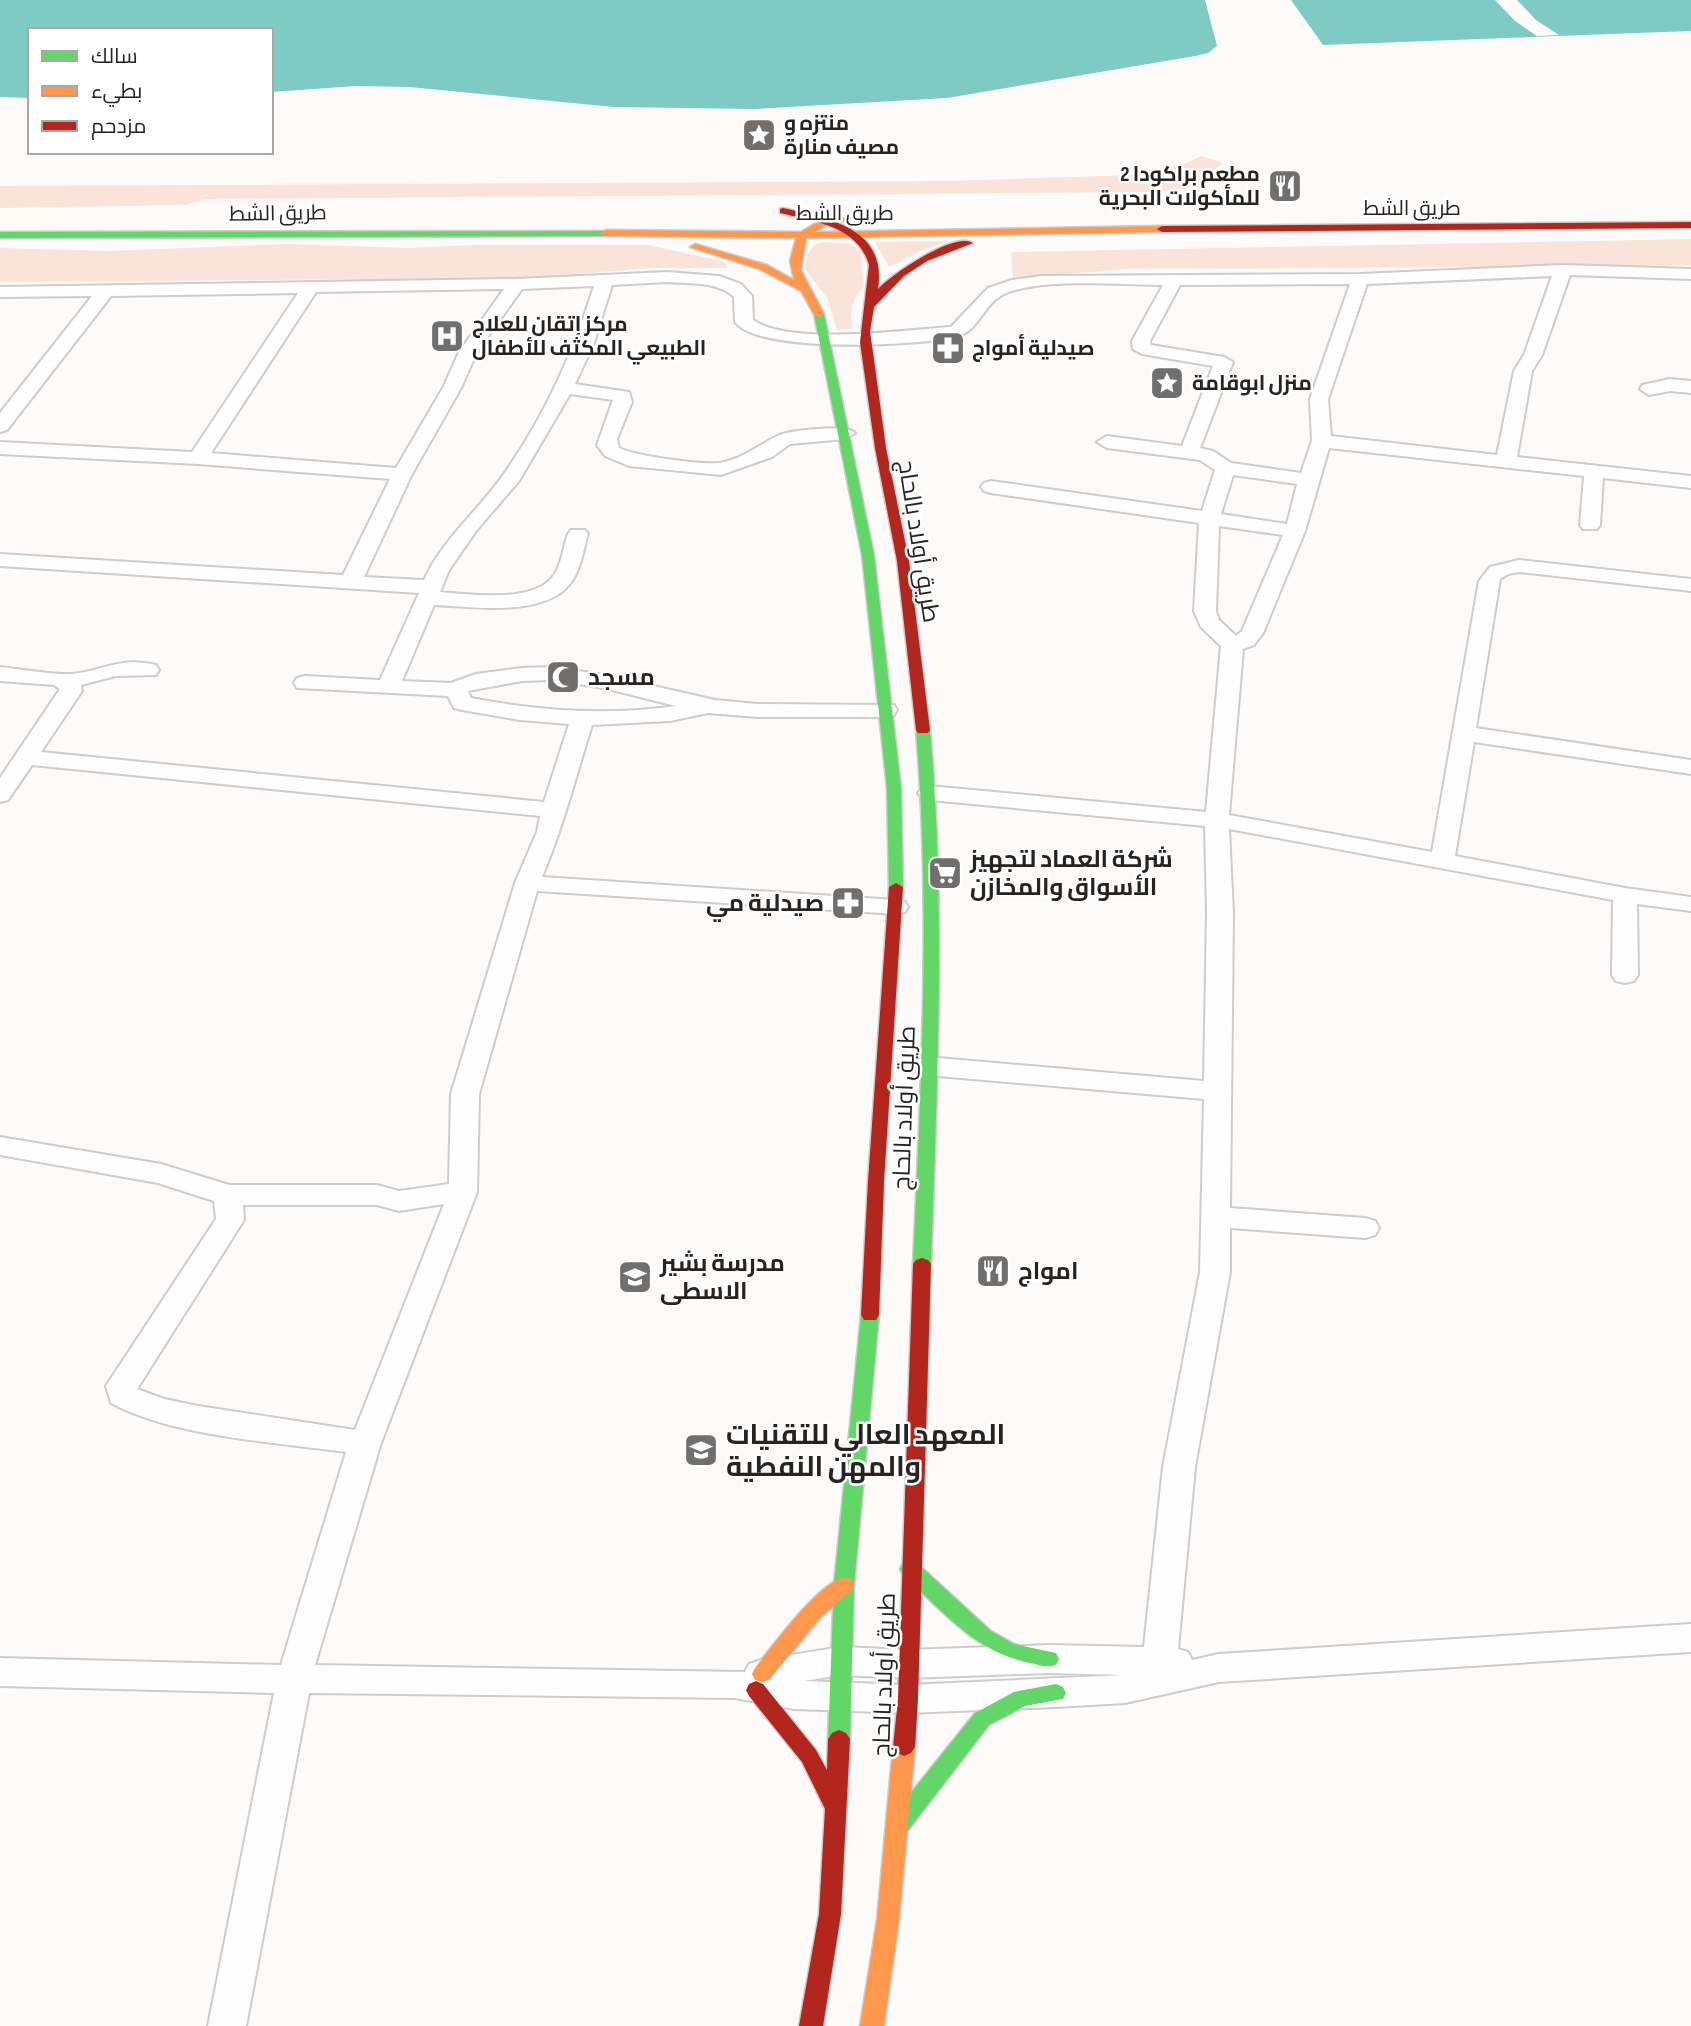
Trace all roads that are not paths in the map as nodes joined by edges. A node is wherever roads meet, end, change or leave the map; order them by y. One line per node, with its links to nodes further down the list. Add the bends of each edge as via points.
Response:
1 (141, 218): 2 (main road)
2 (0, 220)
3 (825, 222): 3 (main road, طريق الشط, via 852,214 776,211); 7 (main road); 9 (main road)
4 (1691, 225): 5 (main road, طريق الشط)
5 (1036, 230): 9 (main road, طريق الشط); 20 (main road, via 969,242 921,258 893,275)
6 (624, 232): 7 (main road, طريق الشط); 8 (main road, طريق الشط); 17 (main road, via 748,262)
7 (802, 234): 9 (main road, طريق الشط); 17 (main road, طريق أولاد بالحاج, via 793,258)
8 (0, 235)
9 (854, 235): 20 (main road, طريق أولاد بالحاج, via 865,244 875,270)
10 (1563, 270): 11 (street); 12 (street); 33 (street, via 1523,371)
11 (1691, 274)
12 (1360, 279): 13 (street); 28 (street, via 1319,399)
13 (1174, 280): 21 (street, via 1027,282 991,293 962,329); 31 (street, via 1141,341 1142,349 1224,362)
14 (604, 282): 15 (street); 22 (street, via 667,277 719,281 743,296 744,322 751,330 774,337); 24 (street, via 585,343)
15 (517, 284): 16 (street); 36 (street, via 468,352)
16 (310, 288): 18 (street); 32 (street)
17 (801, 288): 22 (main road, طريق أولاد بالحاج, via 818,311)
18 (106, 290): 19 (street); 26 (street)
19 (0, 292)
20 (868, 308): 21 (main road, طريق أولاد بالحاج)
21 (864, 337): 22 (street); 61 (main road, طريق أولاد بالحاج, via 903,559)
22 (826, 339): 27 (main road, طريق أولاد بالحاج)
23 (1691, 387): 25 (street)
24 (563, 388): 27 (street, via 625,399 607,445 629,460 727,469 785,439); 47 (street, via 509,481 468,527)
25 (1649, 389)
26 (0, 426)
27 (845, 433): 56 (main road, طريق أولاد بالحاج, via 868,555)
28 (1322, 441): 33 (street); 37 (street)
29 (1107, 442): 31 (street)
30 (0, 448): 32 (street)
31 (1189, 453): 34 (street, via 1206,455)
32 (198, 458): 36 (street)
33 (1506, 461): 35 (street)
34 (1225, 468): 37 (street); 40 (street)
35 (1594, 470): 38 (street); 41 (street)
36 (402, 474): 45 (street)
37 (1308, 480): 42 (street)
38 (1691, 482)
39 (990, 487): 40 (street)
40 (1209, 520): 42 (street); 48 (street, via 1205,611 1209,622)
41 (1590, 525)
42 (1295, 531): 48 (street, via 1252,633)
43 (578, 534): 47 (street, via 564,578 540,595 517,601)
44 (0, 560): 45 (street)
45 (350, 583): 47 (street)
46 (1691, 585): 58 (street, via 1519,566 1493,573)
47 (428, 593): 53 (street)
48 (1232, 645): 64 (street)
49 (148, 670): 51 (street, via 115,668)
50 (0, 674): 51 (street)
51 (67, 682): 59 (street, via 71,691)
52 (305, 684): 53 (street)
53 (388, 687): 54 (street)
54 (456, 690): 55 (street, via 461,684 512,675 566,674); 57 (street, via 461,704)
55 (715, 707): 56 (street); 57 (street)
56 (886, 710): 69 (main road, طريق أولاد بالحاج, via 894,788)
57 (583, 717): 63 (street)
58 (1462, 733): 60 (street); 65 (street)
59 (26, 758): 62 (street); 63 (street)
60 (1691, 767)
61 (930, 793): 64 (street); 71 (main road, طريق أولاد بالحاج, via 935,911)
62 (0, 795)
63 (553, 810): 66 (street, via 550,832)
64 (1217, 820): 65 (street); 72 (street)
65 (1442, 862): 67 (street)
66 (527, 883): 69 (street); 74 (street, via 465,1094)
67 (1625, 895): 68 (street); 70 (street)
68 (1691, 904)
69 (896, 907): 80 (main road, طريق أولاد بالحاج, via 869,1341)
70 (1625, 975)
71 (927, 1066): 72 (street); 79 (main road, طريق أولاد بالحاج)
72 (1216, 1091): 76 (street)
73 (0, 1146): 75 (street, via 161,1174)
74 (463, 1192): 75 (street, via 399,1201 377,1195); 78 (street)
75 (228, 1195): 78 (street, via 230,1220 121,1386 122,1395 170,1413)
76 (1214, 1217): 77 (street); 83 (street, via 1215,1272 1180,1467)
77 (1365, 1228)
78 (365, 1443): 88 (street)
79 (910, 1569): 82 (main road, via 984,1637 1010,1651); 85 (main road, طريق أولاد بالحاج)
80 (844, 1585): 84 (main road, طريق أولاد بالحاج); 89 (main road, via 814,1611)
81 (1691, 1638): 86 (street)
82 (1049, 1659): 83 (street); 85 (street)
83 (1160, 1660): 86 (street)
84 (841, 1661): 85 (street); 89 (street); 91 (main road, طريق أولاد بالحاج)
85 (908, 1664): 92 (main road, طريق أولاد بالحاج)
86 (1219, 1668): 90 (street, via 1125,1689)
87 (0, 1672): 88 (street)
88 (294, 1679): 89 (street); 95 (street)
89 (751, 1682): 91 (street, via 794,1695); 93 (main road, via 808,1756)
90 (1056, 1693): 92 (street); 94 (main road, via 1021,1699 982,1719)
91 (841, 1696): 92 (street); 93 (main road, طريق أولاد بالحاج)
92 (908, 1699): 94 (main road, طريق أولاد بالحاج)
93 (837, 1811): 96 (main road, طريق أولاد بالحاج, via 830,1914)
94 (898, 1826): 97 (main road, طريق أولاد بالحاج)
95 (227, 2026)
96 (811, 2026)
97 (872, 2026)

